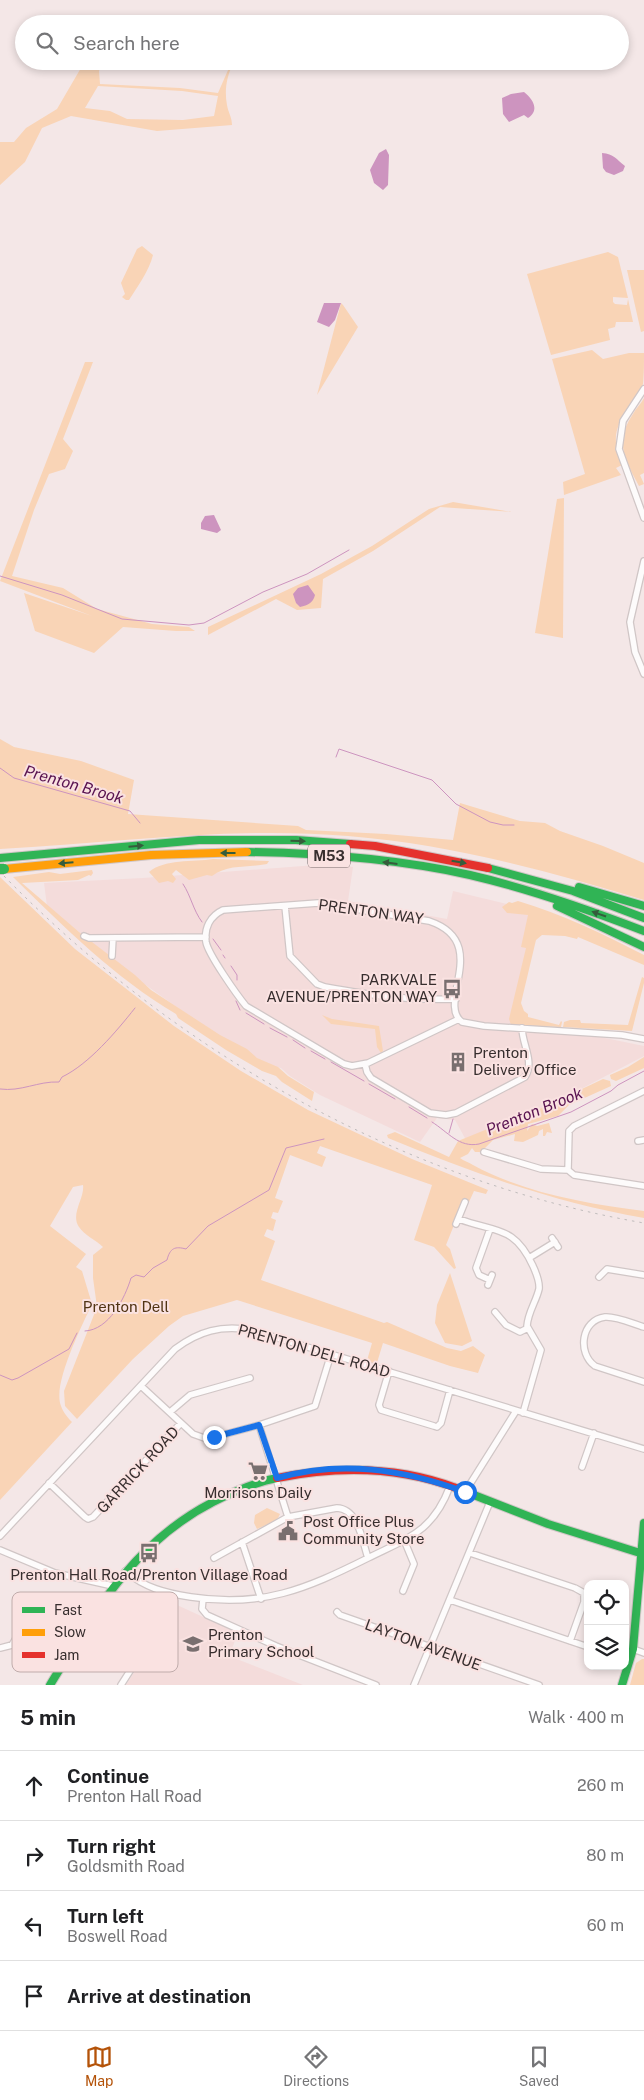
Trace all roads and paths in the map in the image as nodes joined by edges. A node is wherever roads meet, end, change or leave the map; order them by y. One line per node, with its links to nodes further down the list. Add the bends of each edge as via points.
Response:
1 (644, 389): 2 (street, via 623,421 618,449)
2 (644, 518)
3 (644, 561): 4 (street, via 630,622 635,652)
4 (644, 674)
5 (0, 858): 8 (main road, M53, one-way to 8, via 199,840 296,840 375,846)
6 (412, 865): 7 (main road, M53, one-way to 7, via 344,857 200,852); 12 (main road, M53, one-way to 6, via 517,888); 16 (main road, via 563,908)
7 (2, 869)
8 (502, 871): 10 (main road, via 555,880); 11 (main road, M53, via 573,891)
9 (285, 906): 14 (street, PRENTON WAY, via 223,910 216,913 207,925); 18 (street, via 290,956 317,984 396,998); 18 (street, PRENTON WAY, via 318,903 419,918 441,925 455,938 461,954)
10 (644, 906)
11 (644, 918)
12 (644, 932)
13 (84, 936): 15 (street)
14 (206, 937): 15 (street); 22 (street, via 210,952 246,1006 344,1064)
15 (113, 938): 17 (street)
16 (644, 947)
17 (112, 956)
18 (456, 999): 19 (street, PRENTON WAY)
19 (459, 1019): 20 (street, via 471,1024); 22 (street)
20 (522, 1028): 21 (street); 22 (street, via 529,1059 526,1077 456,1113 430,1113 370,1078)
21 (644, 1039)
22 (365, 1064)
23 (644, 1091): 25 (street, via 569,1130)
24 (484, 1152): 25 (street, via 541,1169)
25 (568, 1170): 26 (street, via 574,1175)
26 (644, 1186)
27 (465, 1202): 28 (street, via 458,1222)
28 (490, 1229): 30 (street, via 511,1235); 33 (street, via 476,1268 479,1275)
29 (555, 1242): 30 (street)
30 (529, 1258): 36 (street, via 539,1288 527,1320)
31 (644, 1275): 32 (street, via 607,1269)
32 (599, 1277)
33 (490, 1280)
34 (494, 1312): 36 (street, via 498,1321 512,1329 520,1332)
35 (644, 1327): 40 (street, via 603,1317 591,1325 584,1341 585,1356 595,1366)
36 (528, 1328): 45 (street, via 541,1350)
37 (331, 1354): 38 (street, PRENTON DELL ROAD); 41 (street, PRENTON DELL ROAD, via 251,1330 223,1327 185,1341); 47 (street, via 315,1406)
38 (389, 1372): 42 (street, PRENTON DELL ROAD); 42 (street, via 379,1408 437,1427)
39 (250, 1378): 44 (street, via 190,1394)
40 (644, 1382)
41 (141, 1386): 44 (street); 52 (street, PRENTON DELL ROAD)
42 (450, 1390): 43 (street, PRENTON DELL ROAD)
43 (516, 1411): 45 (street, PRENTON DELL ROAD); 54 (street)
44 (170, 1412): 46 (street)
45 (523, 1413): 48 (street, PRENTON DELL ROAD)
46 (181, 1423): 47 (street, via 197,1437 207,1439); 52 (street, GARRICK ROAD, via 93,1517 84,1517)
47 (259, 1425): 51 (street)
48 (594, 1433): 49 (street, PRENTON DELL ROAD); 50 (street)
49 (644, 1449)
50 (582, 1467)
51 (277, 1478): 53 (main road, via 305,1471 356,1467 392,1471); 56 (street); 66 (main road, via 227,1494 188,1516 146,1549)
52 (49, 1483): 58 (street, PRENTON DELL ROAD)
53 (450, 1486): 54 (main road); 59 (street, via 439,1512)
54 (465, 1492): 55 (main road)
55 (490, 1502): 62 (street); 63 (main road)
56 (288, 1517): 60 (street); 65 (street, via 337,1508 347,1510 354,1518)
57 (644, 1523): 63 (main road)
58 (0, 1536)
59 (404, 1540): 65 (street); 68 (street, via 414,1564)
60 (242, 1542): 64 (street); 73 (street)
61 (0, 1550): 67 (street, via 55,1573)
62 (470, 1553): 74 (street); 76 (street, via 584,1593)
63 (642, 1553): 79 (main road)
64 (214, 1558)
65 (368, 1558): 73 (street, via 305,1588)
66 (126, 1571): 67 (main road); 70 (street, via 149,1588)
67 (113, 1586): 69 (main road)
68 (403, 1587)
69 (109, 1592)
70 (164, 1592)
71 (178, 1595): 72 (street)
72 (204, 1599): 73 (street); 85 (street, via 202,1609 207,1615)
73 (261, 1599)
74 (450, 1600): 76 (street); 78 (street)
75 (337, 1612): 78 (street, LAYTON AVENUE)
76 (570, 1642): 77 (street)
77 (584, 1647)
78 (430, 1648): 86 (street); 87 (street, LAYTON AVENUE)
79 (633, 1649): 80 (street); 88 (main road)
80 (644, 1652)
81 (58, 1672): 83 (main road)
82 (129, 1672): 84 (street)
83 (50, 1685)
84 (121, 1685)
85 (376, 1685)
86 (414, 1685)
87 (539, 1685)
88 (622, 1685)

